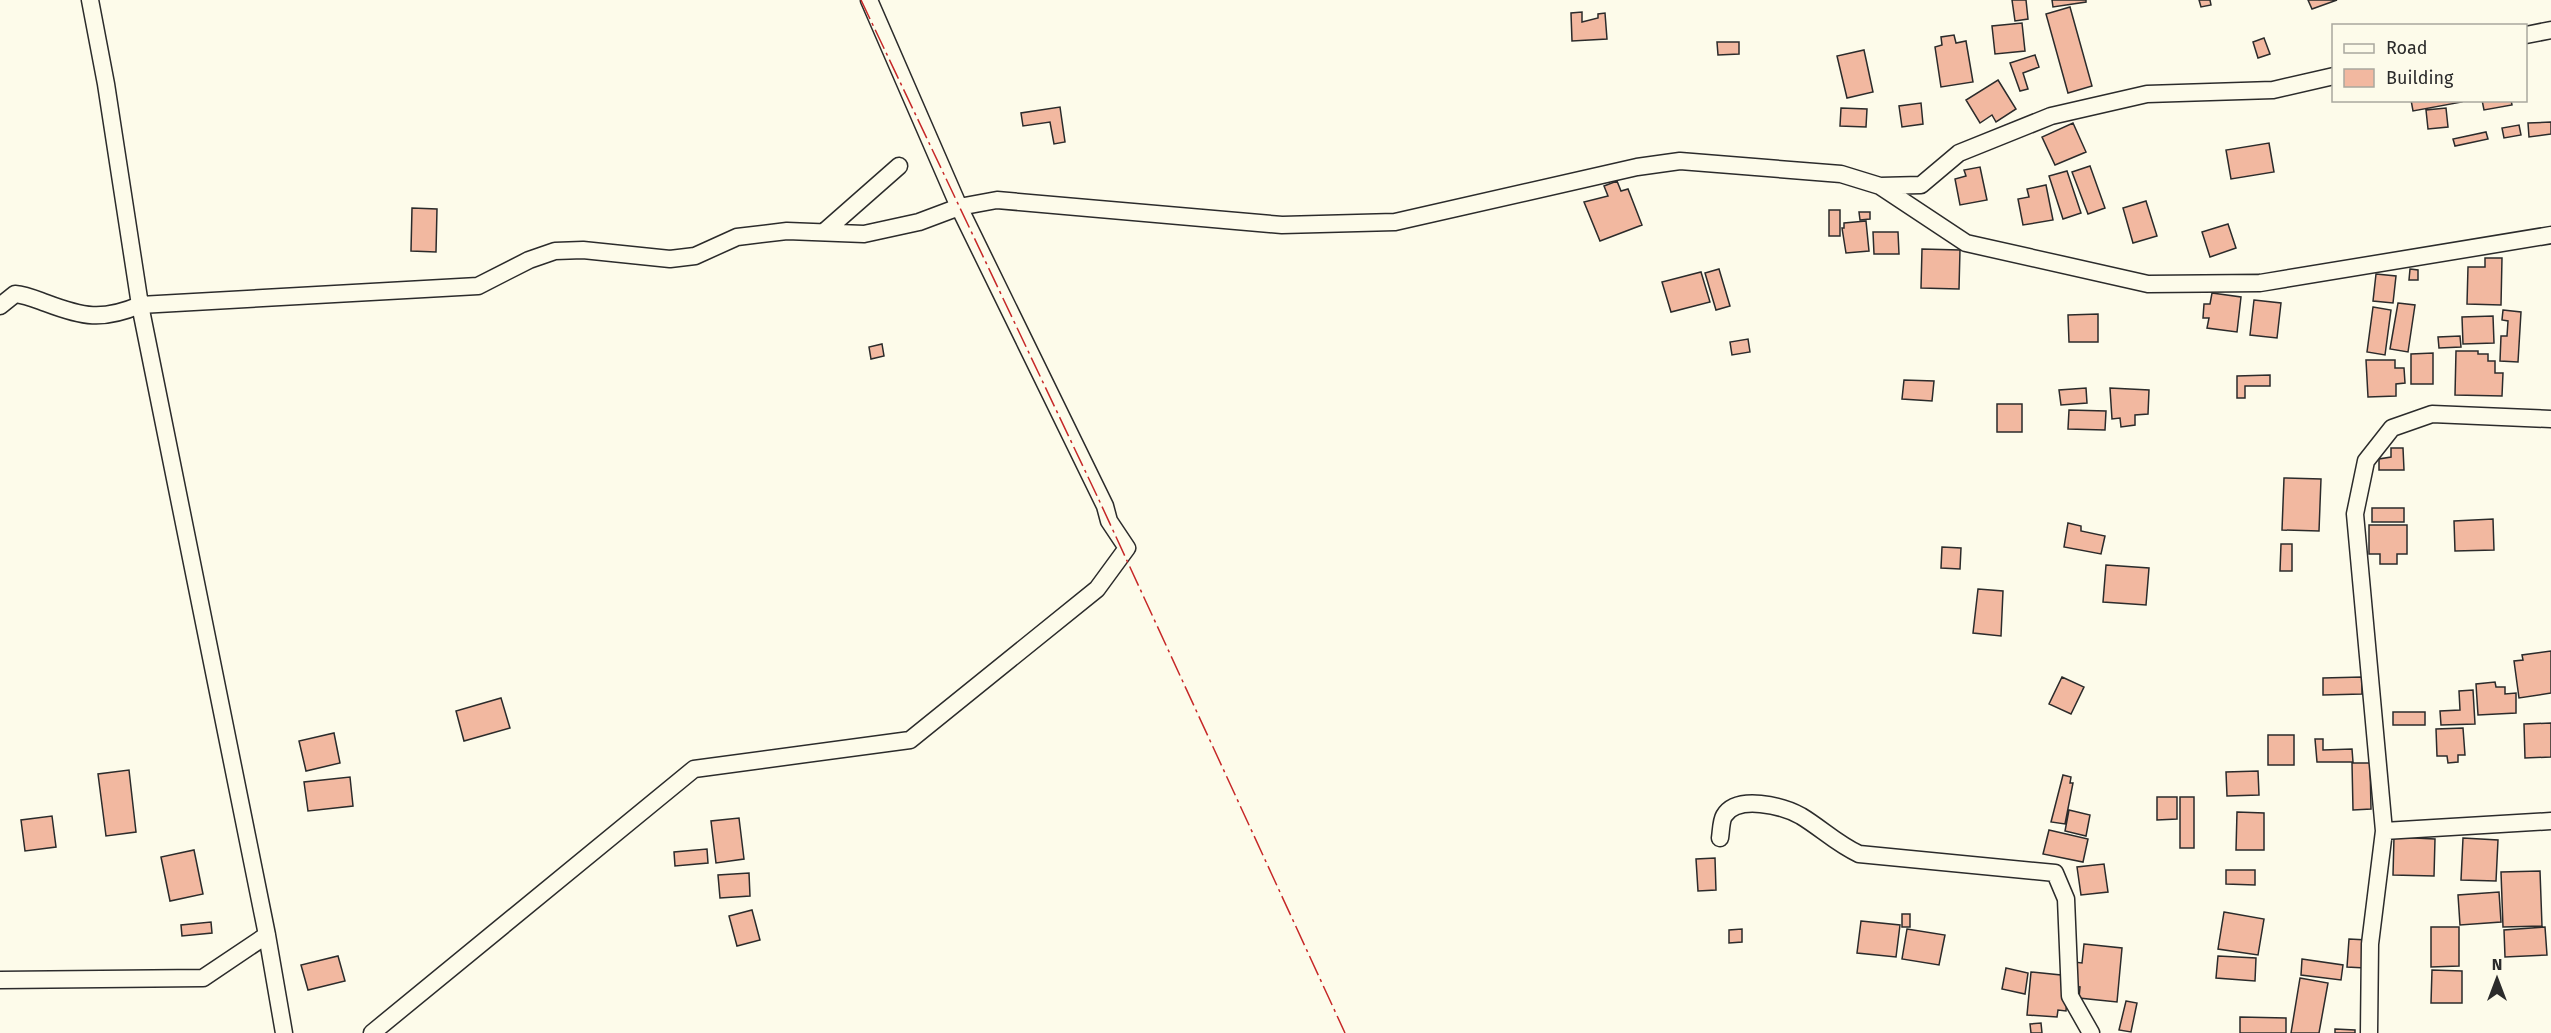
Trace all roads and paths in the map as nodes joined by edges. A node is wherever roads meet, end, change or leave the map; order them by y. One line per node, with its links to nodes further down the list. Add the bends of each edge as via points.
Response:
1 (90, 0): 11 (street)
2 (869, 0): 8 (street)
3 (2551, 30): 4 (street)
4 (2527, 35)
5 (2332, 76): 7 (street, via 2273,90 2147,94 2051,116 1959,153 1921,185)
6 (898, 166): 9 (street)
7 (1880, 186): 8 (street, via 1841,174 1680,161 1637,167 1395,222 1282,225 997,200); 10 (street, via 1966,243 2148,284 2260,283)
8 (959, 207): 9 (street, via 919,222 864,234); 20 (street, via 1109,521 1127,548 1097,590 910,740 694,769)
9 (824, 232): 11 (street, via 787,231 737,237 694,256 670,259 555,251 478,286)
10 (2551, 235)
11 (140, 305): 12 (street, via 120,313 82,316 15,294); 17 (street)
12 (0, 306)
13 (2551, 418): 15 (street, via 2432,414 2392,428 2366,461 2355,514)
14 (2551, 821): 15 (street)
15 (2384, 831): 22 (street, via 2370,944)
16 (1720, 838): 21 (street, via 1724,816 1736,805 1756,802 1800,816 1859,854 2055,873 2066,899 2070,996)
17 (267, 935): 18 (street, via 203,978); 19 (street)
18 (0, 980)
19 (284, 1033)
20 (372, 1033)
21 (2091, 1033)
22 (2369, 1033)

